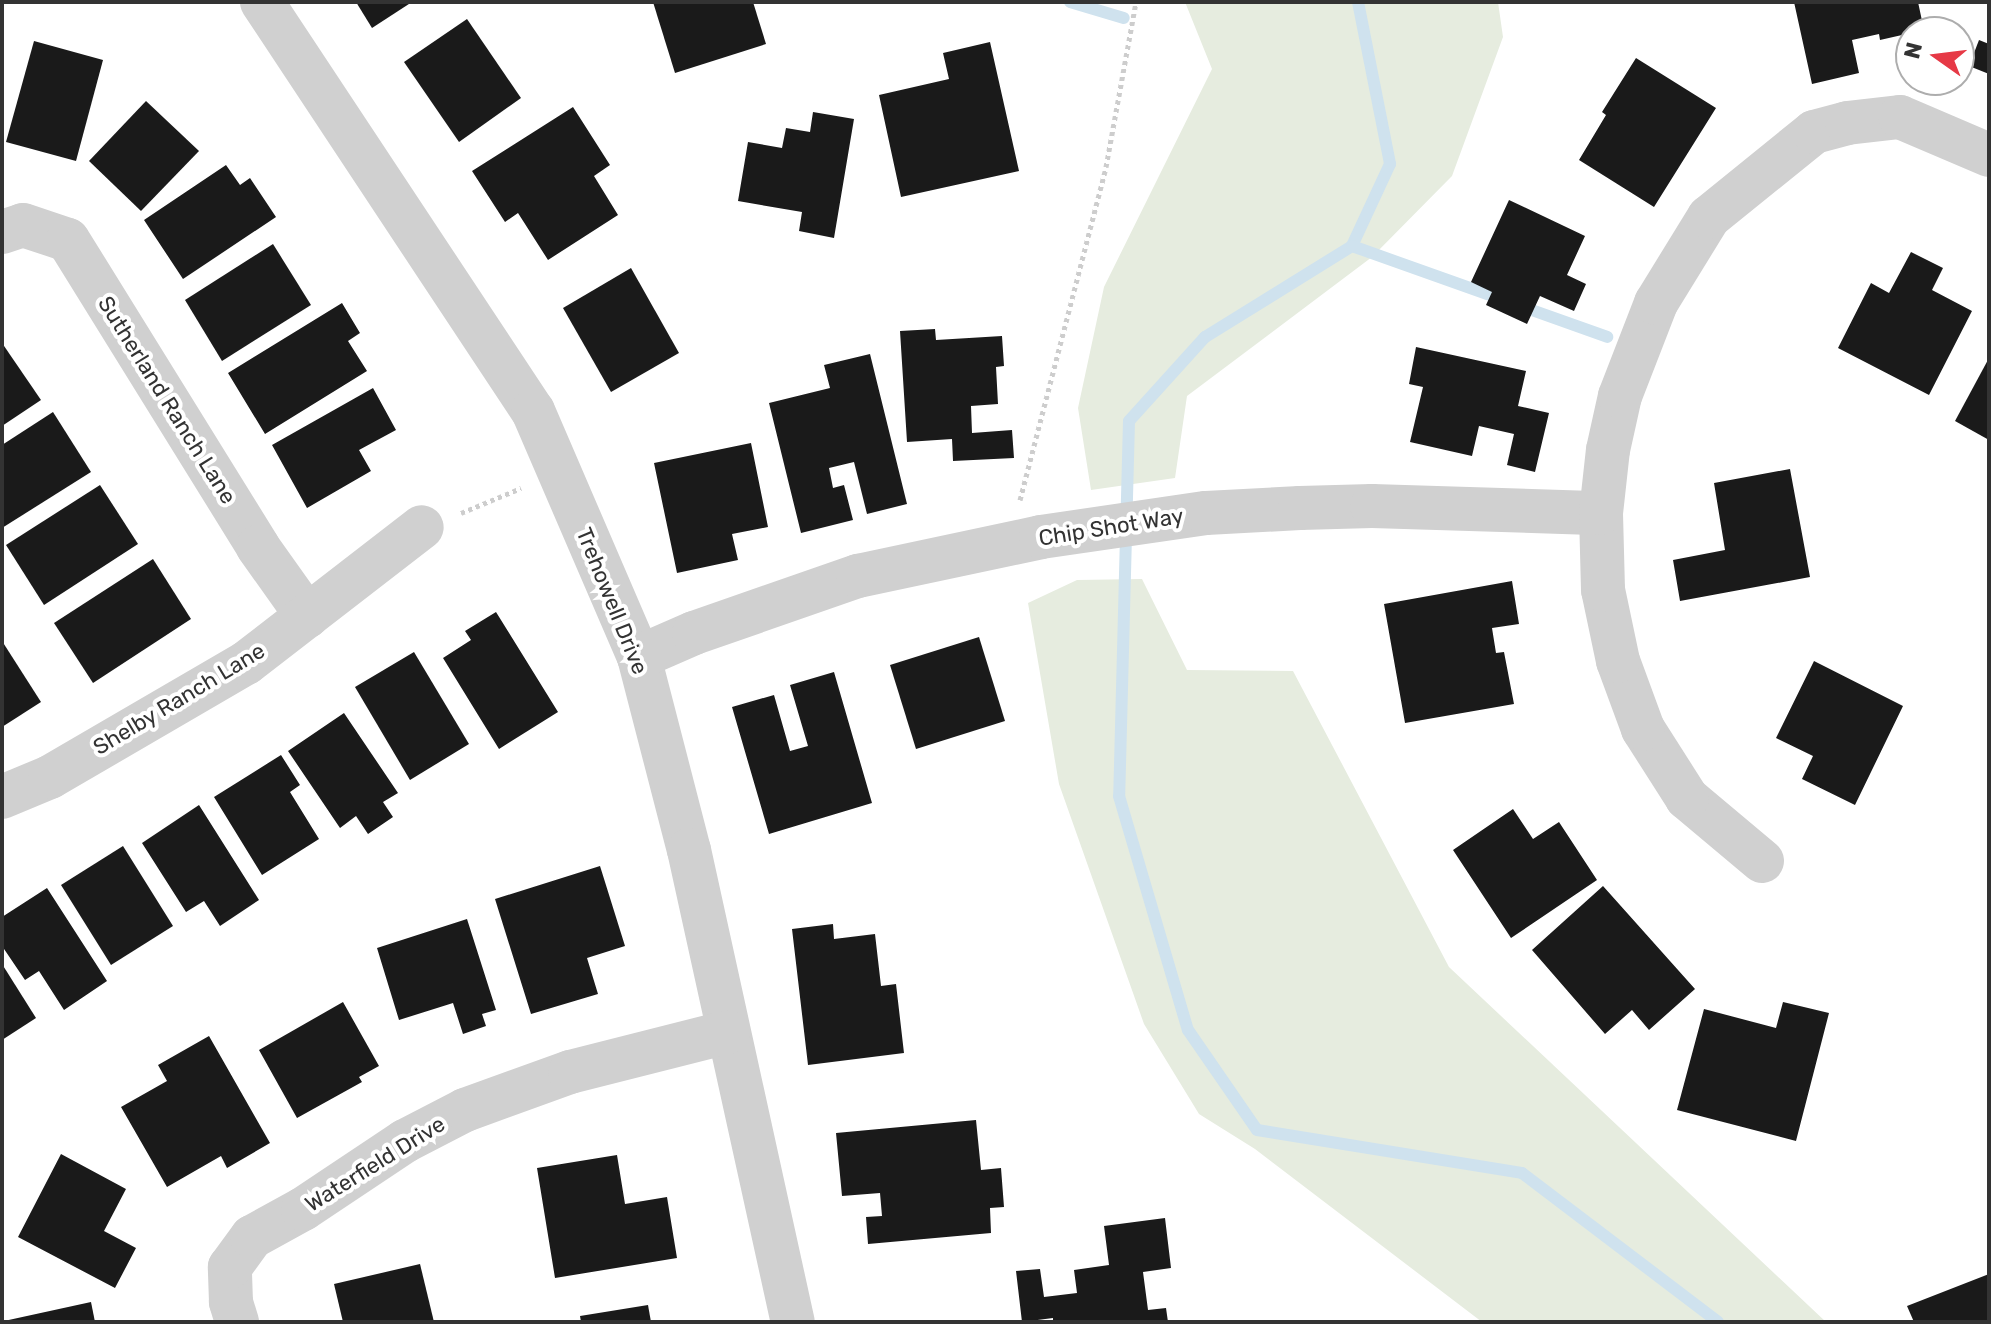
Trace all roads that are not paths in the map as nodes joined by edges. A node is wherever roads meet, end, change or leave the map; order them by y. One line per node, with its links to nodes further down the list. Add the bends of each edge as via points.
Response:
1 (262, 2): 7 (street, Trehowell Drive, via 533,411)
2 (1989, 155): 4 (street, via 1900,117 1847,123 1814,132 1709,217 1656,303 1620,396)
3 (2, 232): 6 (street, Sutherland Ranch Lane, via 23,225 68,240 258,547)
4 (1601, 513): 7 (street, Chip Shot Way, via 1372,506 1206,513 1026,540 858,576); 9 (street, via 1603,590 1618,661 1643,729 1687,798)
5 (422, 527): 6 (street, Shelby Ranch Lane)
6 (307, 616): 8 (street, Shelby Ranch Lane, via 246,663 50,777)
7 (639, 657): 10 (street, Trehowell Drive, via 689,850)
8 (2, 797)
9 (1762, 861)
10 (728, 1032): 11 (street, Waterfield Drive, via 570,1072 465,1110 405,1141 252,1237 230,1267); 12 (street, Trehowell Drive)
11 (237, 1322)
12 (793, 1322)

